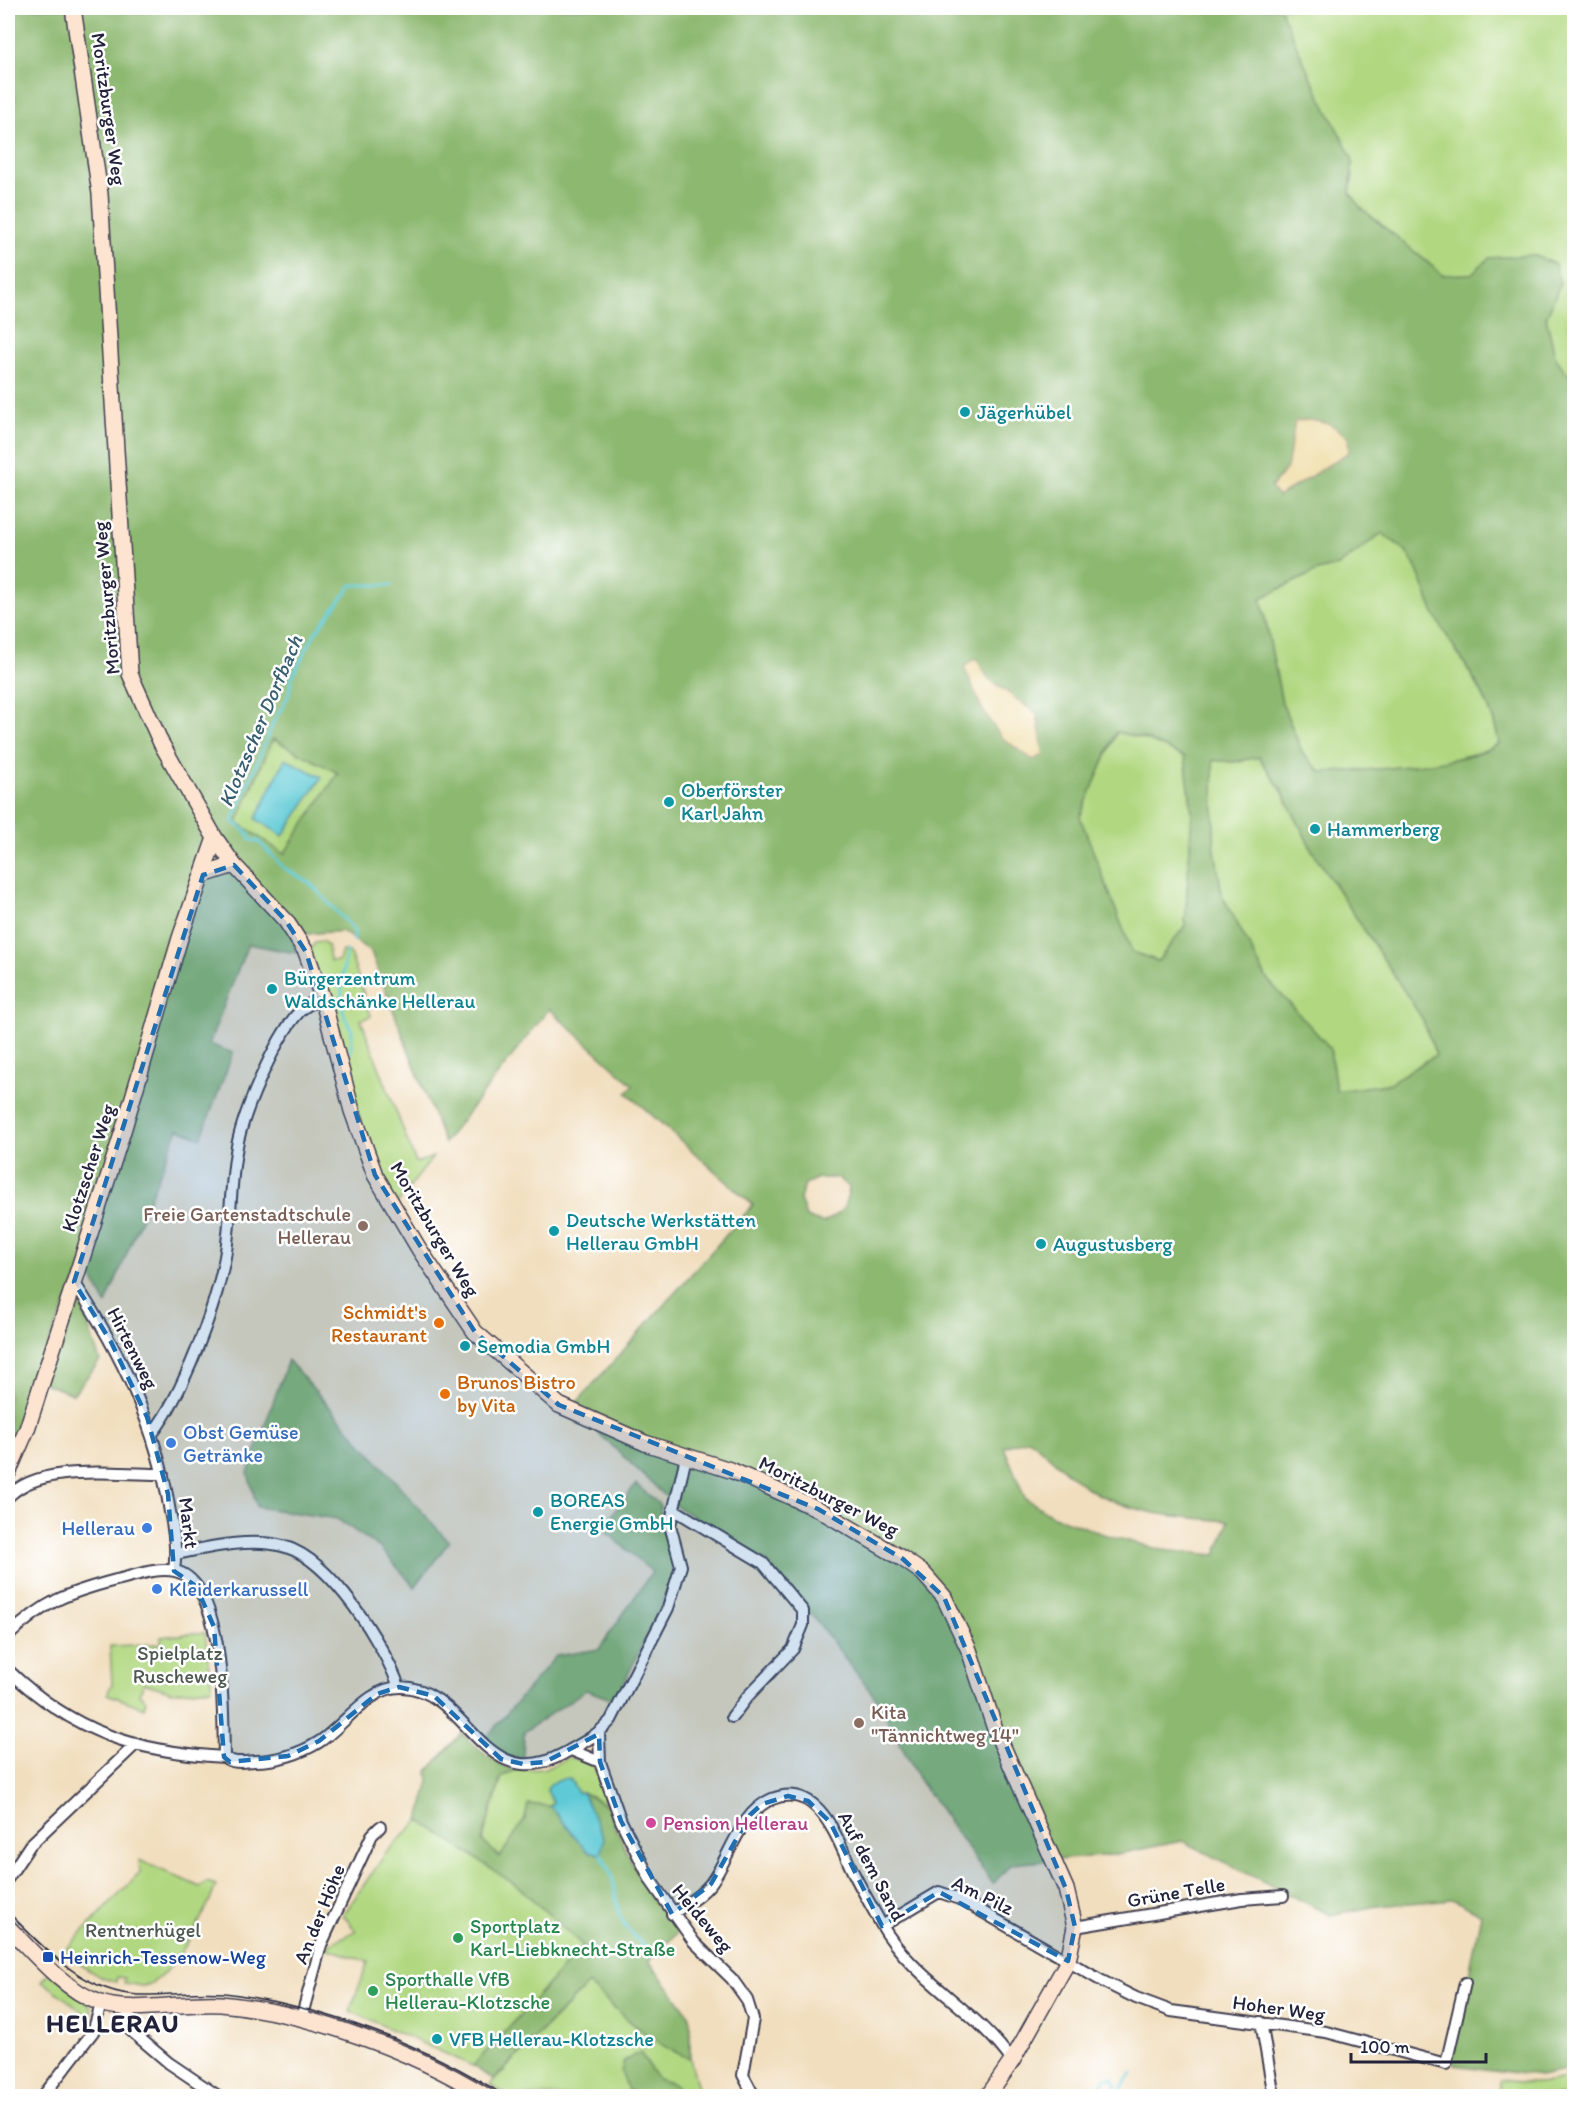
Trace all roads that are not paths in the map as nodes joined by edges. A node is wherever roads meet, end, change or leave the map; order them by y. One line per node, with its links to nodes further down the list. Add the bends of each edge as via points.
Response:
1 (73, 8): 2 (street, Moritzburger Weg, via 100,194 130,674 161,743)
2 (215, 838): 3 (street, Moritzburger Weg); 4 (street, Klotzscher Weg)
3 (234, 865): 4 (street); 5 (street, Moritzburger Weg, via 300,941)
4 (203, 875): 6 (street, Klotzscher Weg)
5 (322, 997): 7 (street, via 302,1009 287,1026 255,1093 236,1150 225,1259 206,1326 167,1414); 8 (street, Moritzburger Weg, via 352,1111 375,1175 424,1258 475,1332 559,1405)
6 (74, 1282): 7 (street, Hirtenweg, via 111,1342); 9 (street, Klotzscher Weg, via 27,1429)
7 (152, 1434): 10 (street, Markt)
8 (686, 1457): 12 (street); 29 (street, Moritzburger Weg, via 733,1471 818,1509 903,1559 923,1573 944,1597 969,1650 995,1729 1066,1889)
9 (8, 1473)
10 (163, 1474): 11 (street, via 71,1472 22,1485); 13 (street, Markt)
11 (8, 1497)
12 (673, 1509): 18 (street, via 763,1563 802,1611 803,1625 793,1649); 19 (street, via 670,1525 681,1566 668,1608 611,1720)
13 (176, 1554): 14 (street, Markt); 17 (street, via 247,1543 279,1546 303,1555 347,1597 365,1622)
14 (174, 1571): 15 (street, Markt, via 156,1571 64,1596 37,1609); 22 (street, via 189,1577 196,1586 214,1627)
15 (8, 1636)
16 (8, 1670): 20 (street, via 86,1728)
17 (399, 1687): 21 (street, via 434,1696 501,1759 523,1764 545,1762); 22 (street, via 377,1694 319,1742 288,1756 262,1761)
18 (732, 1717)
19 (599, 1734): 21 (street); 23 (street, Heideweg)
20 (135, 1745): 22 (street); 25 (street, via 30,1845)
21 (571, 1750): 23 (street)
22 (227, 1759)
23 (600, 1762): 27 (street, Heideweg, via 621,1821)
24 (380, 1827): 35 (street, An der Höhe, via 372,1835 321,1945)
25 (8, 1878)
26 (1283, 1896): 29 (street, Grüne Telle, via 1242,1899)
27 (672, 1914): 28 (street, Auf dem Sand, via 711,1884 750,1815 762,1804 788,1796 808,1801 830,1822); 42 (street, Heideweg, via 747,2000 753,2019 743,2075)
28 (882, 1926): 31 (street, Am Pilz, via 939,1892 962,1900); 37 (street, Auf dem Sand, via 914,1969 975,2018)
29 (1075, 1927): 31 (street, Moritzburger Weg)
30 (8, 1930): 33 (street, via 76,1991)
31 (1068, 1961): 36 (street, Hoher Weg, via 1136,1998 1171,2011); 37 (street, Moritzburger Weg)
32 (1465, 1983): 36 (street, Hoher Weg, via 1446,2064 1326,2032)
33 (101, 2004): 34 (street); 40 (street, via 93,2032)
34 (127, 2008): 35 (street, via 219,2004); 38 (street, via 130,2030)
35 (301, 2019): 39 (street, via 401,2055)
36 (1261, 2022): 44 (street)
37 (1012, 2061): 43 (street, Moritzburger Weg)
38 (205, 2093): 41 (street)
39 (483, 2096)
40 (43, 2097)
41 (218, 2097)
42 (754, 2097)
43 (988, 2097)
44 (1274, 2097)

